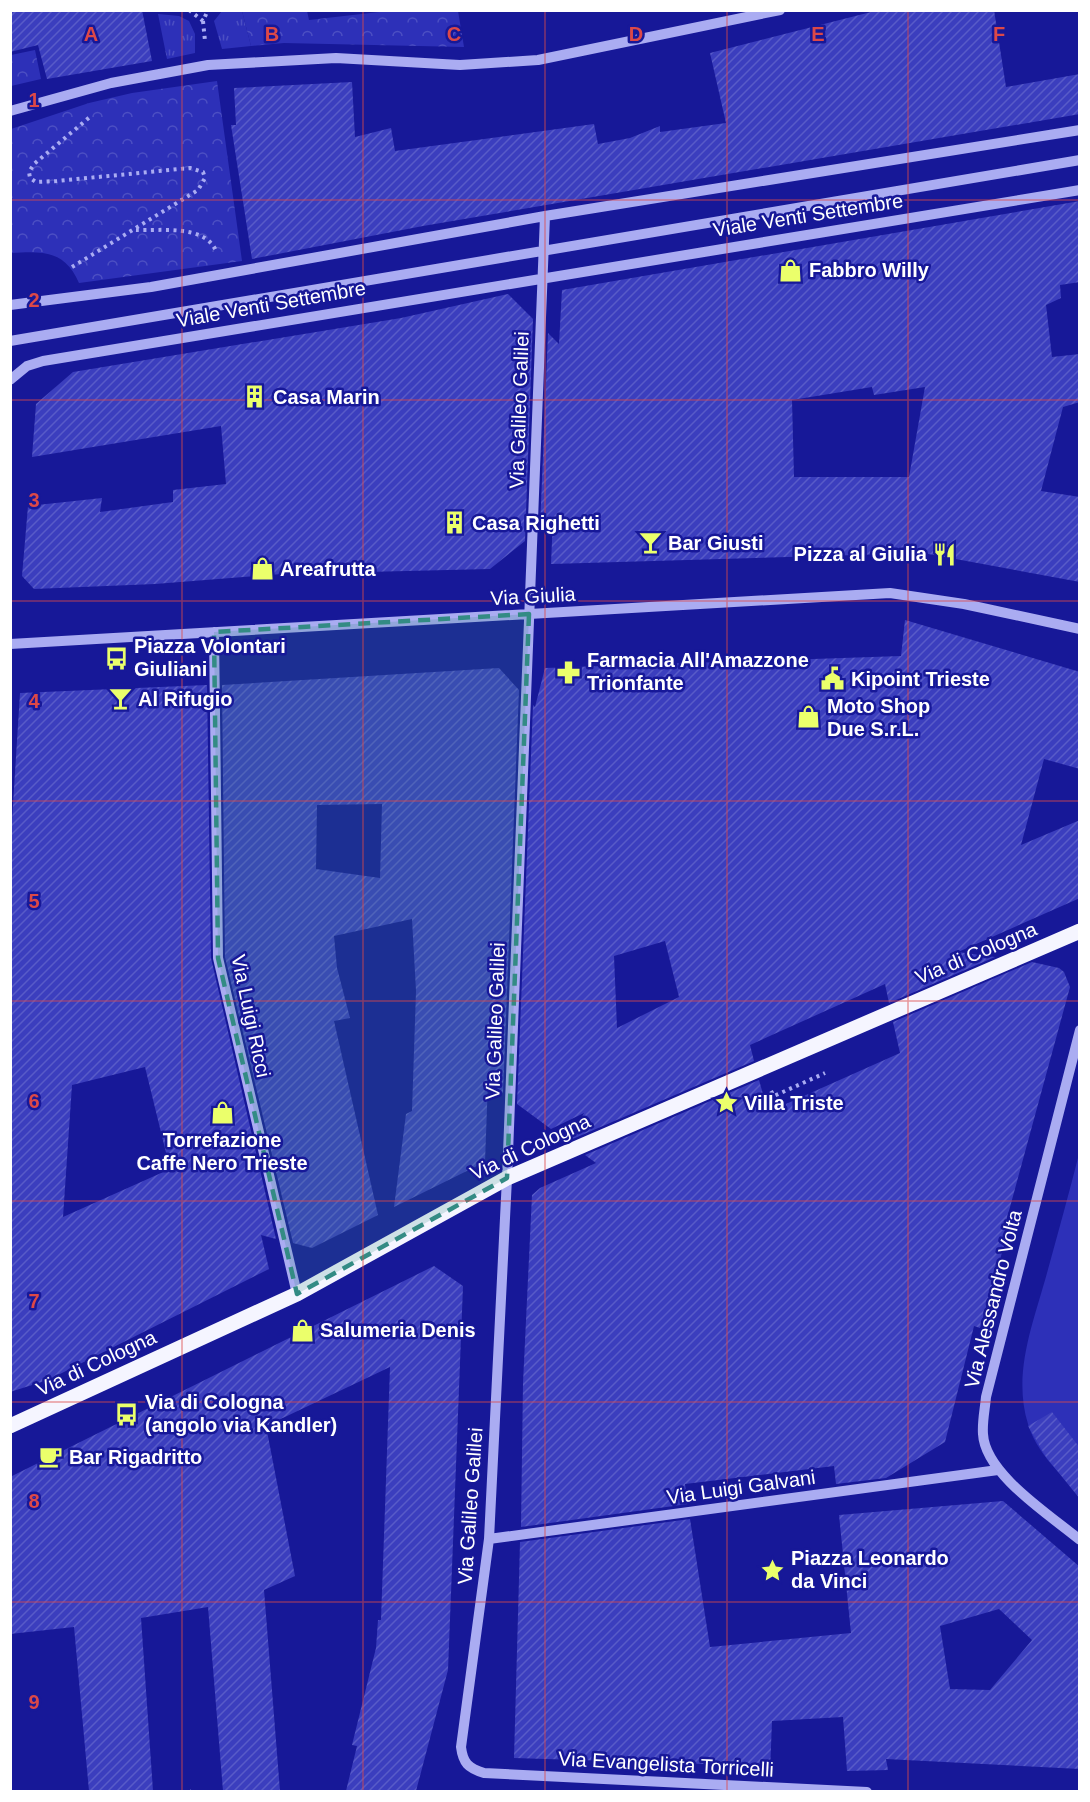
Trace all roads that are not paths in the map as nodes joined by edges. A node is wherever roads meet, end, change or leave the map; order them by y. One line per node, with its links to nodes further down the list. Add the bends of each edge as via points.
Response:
1 (780, 10): 2 (street, via 500,64 336,58 208,65 111,83)
2 (10, 111)
3 (1080, 130): 6 (street, Viale Venti Settembre)
4 (1080, 160): 7 (street, Viale Venti Settembre)
5 (1080, 190): 8 (street, Viale Venti Settembre)
6 (544, 216): 7 (street); 9 (street, Viale Venti Settembre, via 197,280)
7 (543, 249): 8 (street); 10 (street, Viale Venti Settembre)
8 (543, 277): 11 (street, Viale Venti Settembre, via 43,361 27,366); 12 (street, Via Galileo Galilei)
9 (10, 305)
10 (10, 340)
11 (10, 380)
12 (530, 614): 13 (street, Via Giulia, via 890,593 964,604); 15 (street, Via Giulia); 20 (street, Via Galileo Galilei)
13 (1055, 625): 14 (street, Via Giulia); 16 (street, Via Giulia)
14 (1080, 629)
15 (214, 632): 17 (street, Via Giulia); 21 (street, Via Luigi Ricci, via 218,958)
16 (1080, 636)
17 (10, 645)
18 (1080, 931): 20 (main road, Via di Cologna)
19 (1080, 1030): 23 (street, Via Alessandro Volta, via 986,1397 983,1434 988,1454)
20 (507, 1178): 21 (main road, Via di Cologna); 24 (street, Via Galileo Galilei)
21 (297, 1294): 22 (main road, Via di Cologna)
22 (10, 1426)
23 (998, 1470): 24 (street, Via Luigi Galvani); 25 (street, Via Alessandro Volta)
24 (489, 1539): 26 (street, Via Galileo Galilei, via 461,1746)
25 (1080, 1540)
26 (466, 1764): 27 (street, Via Evangelista Torricelli, via 484,1773)
27 (867, 1791)

